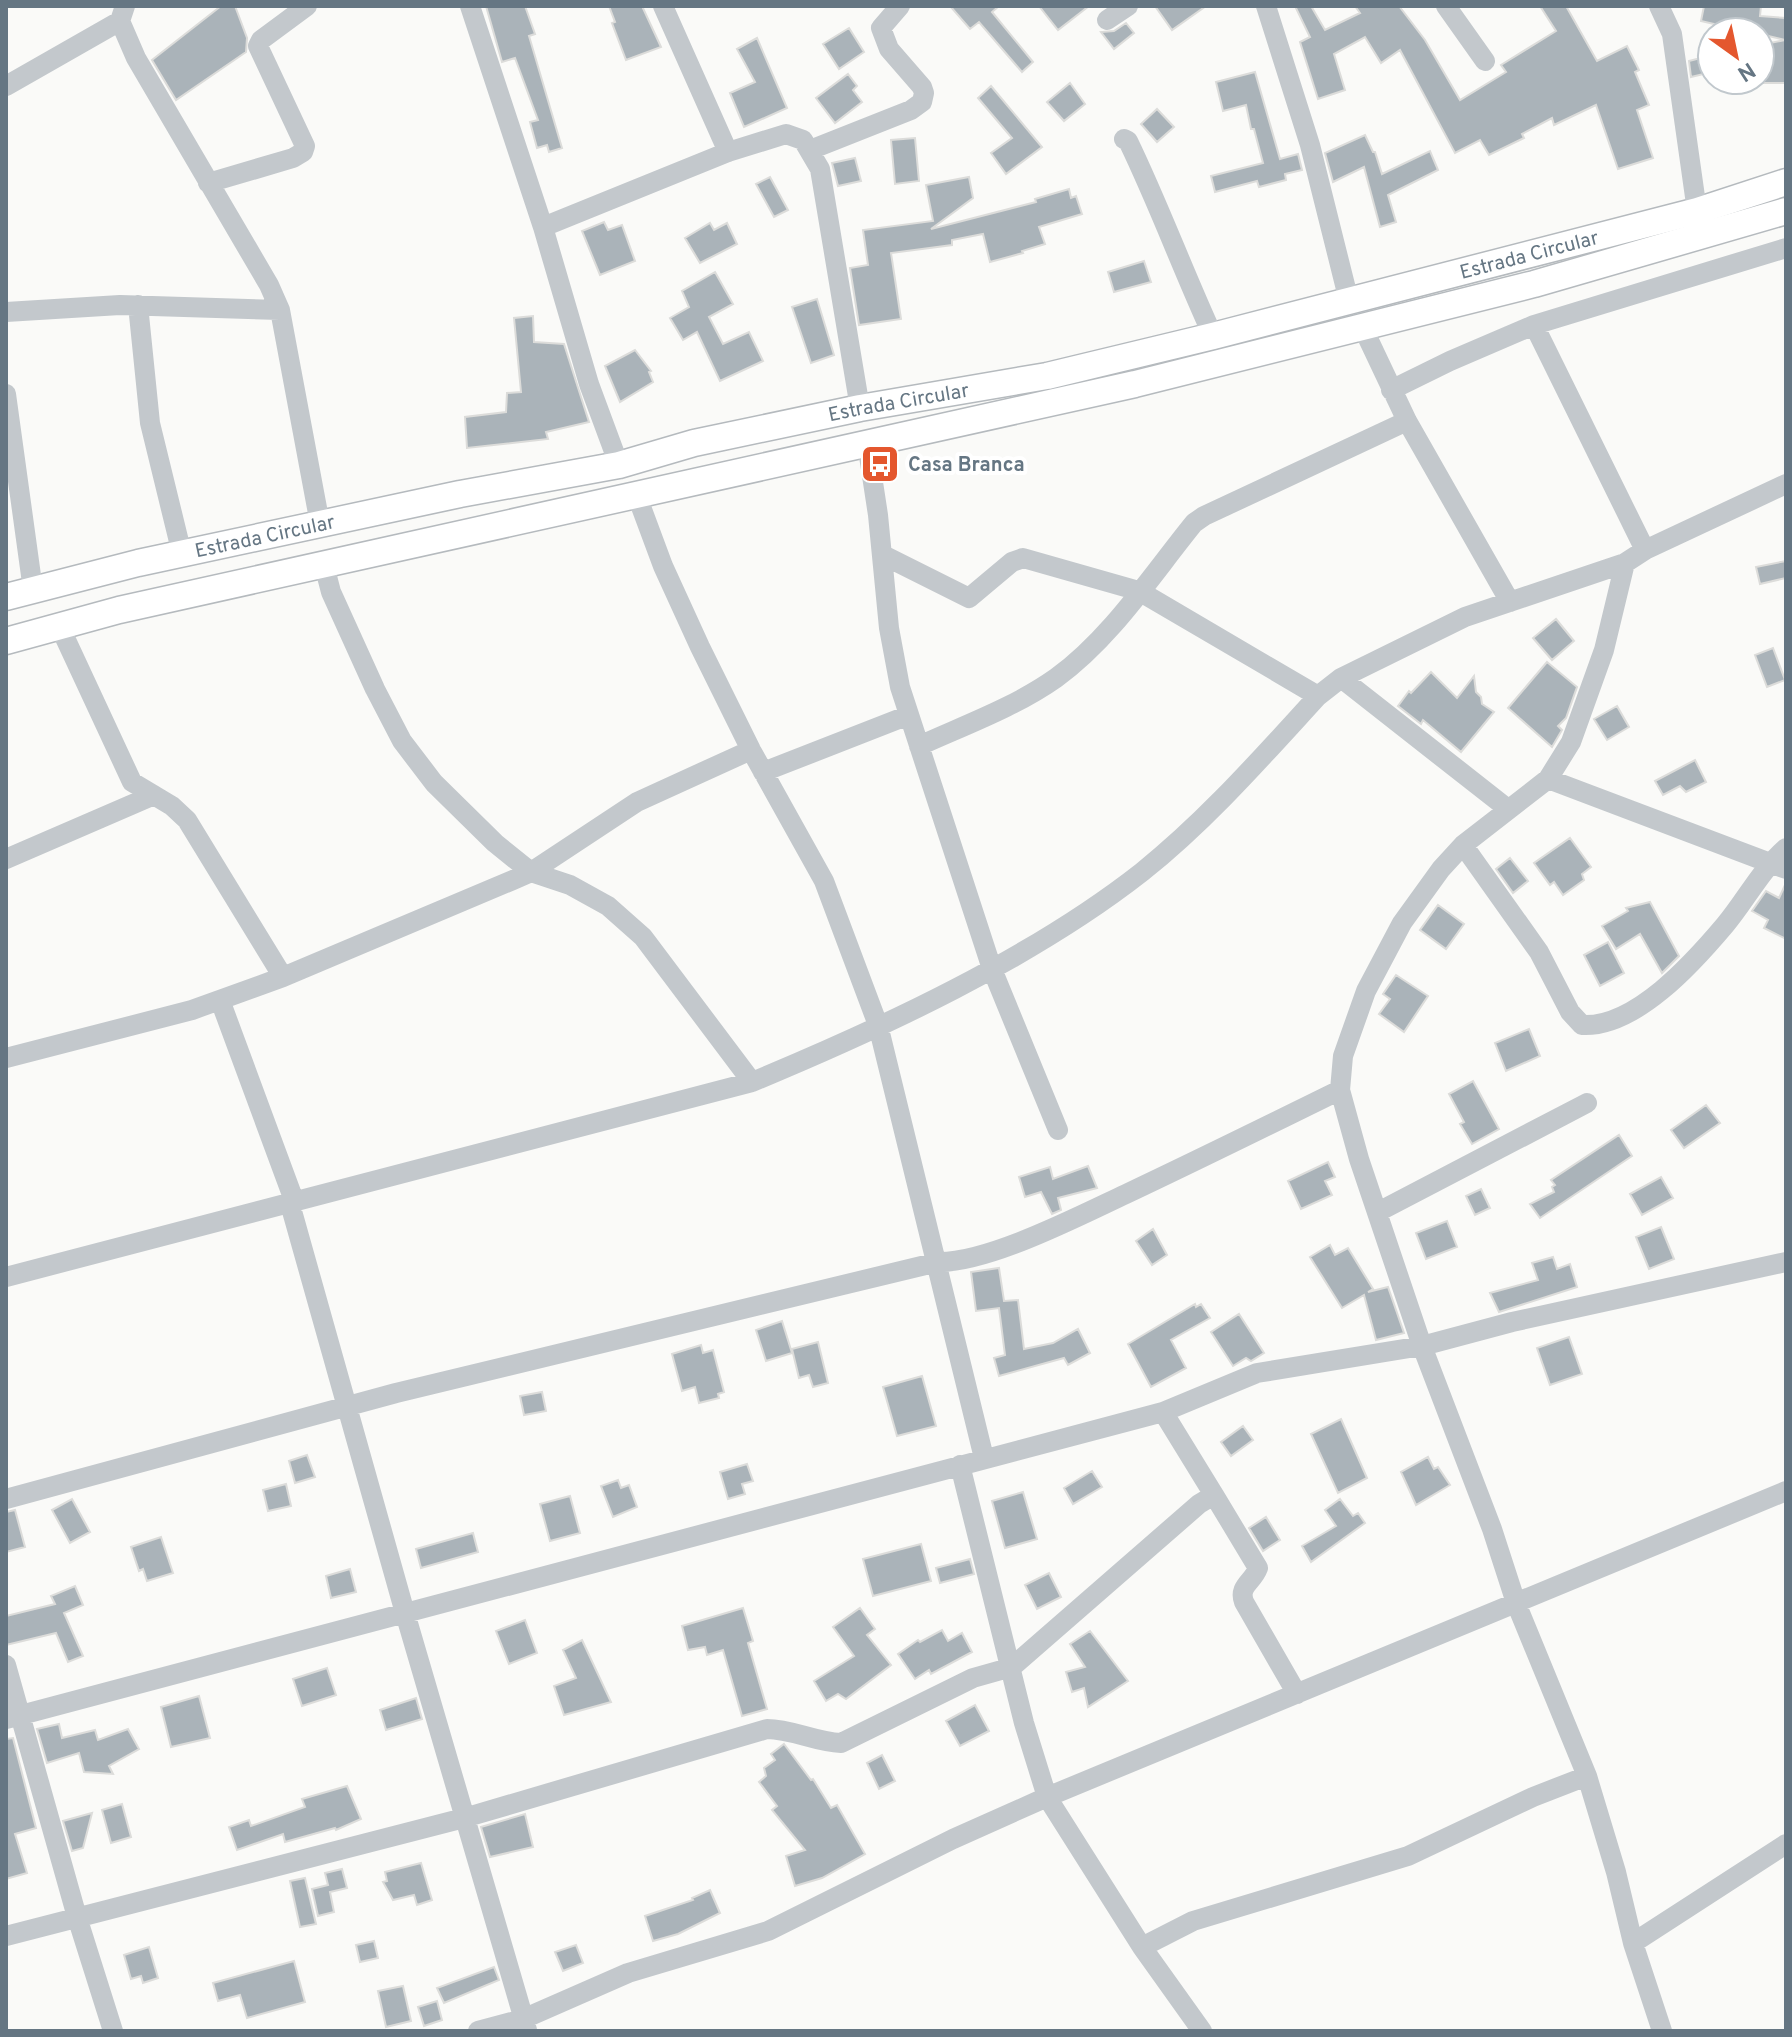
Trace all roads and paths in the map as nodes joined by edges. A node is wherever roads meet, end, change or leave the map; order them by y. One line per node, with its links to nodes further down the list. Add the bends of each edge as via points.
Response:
1 (307, 6): 17 (street, via 258,46 305,146 303,152)
2 (470, 6): 20 (street)
3 (663, 6): 15 (street)
4 (900, 6): 14 (street, via 881,28 889,49 922,87 922,102)
5 (1128, 6): 10 (street)
6 (1266, 6): 22 (street, via 1310,145)
7 (1446, 6): 11 (street)
8 (1659, 6): 18 (street, via 1672,34)
9 (122, 13): 12 (street); 17 (street, via 136,58)
10 (1107, 20)
11 (1485, 61)
12 (6, 86)
13 (1124, 139): 28 (street, via 1157,201)
14 (810, 150): 15 (street, via 803,140 786,134); 31 (street, via 820,169)
15 (728, 152): 20 (street)
16 (1786, 182): 18 (main road, Estrada Circular)
17 (208, 183): 24 (street)
18 (1697, 211): 22 (main road, Estrada Circular)
19 (1786, 211): 27 (main road)
20 (543, 227): 34 (street)
21 (1786, 248): 26 (street)
22 (1349, 301): 28 (main road, Estrada Circular)
23 (138, 305): 24 (street); 25 (street); 39 (street, via 150,423)
24 (280, 310): 37 (street)
25 (6, 312)
26 (1534, 325): 29 (street); 38 (street)
27 (1363, 328): 29 (street); 33 (main road)
28 (1213, 336): 31 (main road, Estrada Circular, via 1047,376)
29 (1391, 390): 32 (street)
30 (6, 394): 43 (street)
31 (860, 408): 34 (main road, Estrada Circular, via 694,443)
32 (1407, 421): 44 (street, via 1204,516); 46 (street)
33 (867, 443): 36 (main road); 40 (street)
34 (619, 465): 37 (main road, Estrada Circular)
35 (1786, 484): 38 (street)
36 (637, 496): 42 (main road); 53 (street, via 663,566)
37 (320, 524): 39 (main road, Estrada Circular)
38 (1645, 550): 41 (street)
39 (182, 554): 43 (main road, Estrada Circular)
40 (883, 555): 44 (street, via 969,598 1023,558); 51 (street, via 889,628)
41 (1625, 563): 46 (street); 55 (street, via 1582,715)
42 (324, 565): 47 (main road); 62 (street, via 351,638 402,741 434,783)
43 (33, 590): 45 (main road, Estrada Circular)
44 (1139, 591): 50 (street); 52 (street, via 1090,650 1056,678)
45 (6, 597)
46 (1510, 602): 49 (street, via 1465,617)
47 (59, 625): 48 (main road); 56 (street, via 125,770 132,782)
48 (6, 641)
49 (1341, 678): 50 (street); 57 (street)
50 (1318, 696): 63 (street, via 1197,824 1140,873)
51 (909, 715): 52 (street); 54 (street)
52 (919, 746): 63 (street)
53 (751, 750): 54 (street); 62 (street, via 637,802)
54 (763, 772): 66 (street, via 824,881)
55 (1548, 779): 57 (street); 61 (street)
56 (154, 795): 60 (street); 64 (street, via 187,820)
57 (1508, 809): 58 (street)
58 (1463, 845): 61 (street, via 1539,952 1582,1025 1614,1020 1682,972); 69 (street, via 1402,923 1366,991 1343,1056)
59 (1786, 848): 61 (street)
60 (6, 859)
61 (1777, 866)
62 (531, 872): 64 (street); 68 (street, via 608,906 643,937)
63 (992, 969): 66 (street); 71 (street)
64 (283, 977): 65 (street)
65 (220, 1000): 67 (street); 72 (street)
66 (878, 1025): 68 (street); 74 (street)
67 (6, 1058)
68 (752, 1082): 72 (street)
69 (1340, 1090): 73 (street); 74 (street, via 1074,1219 1005,1246)
70 (1587, 1103): 73 (street)
71 (1058, 1130)
72 (292, 1203): 76 (street); 78 (street)
73 (1378, 1212): 77 (street)
74 (938, 1262): 78 (street); 80 (street)
75 (1786, 1262): 77 (street)
76 (6, 1277)
77 (1422, 1346): 79 (street, via 1257,1373); 85 (street)
78 (348, 1406): 84 (street); 86 (street)
79 (1163, 1412): 80 (street); 83 (street)
80 (984, 1458): 81 (street)
81 (960, 1465): 86 (street); 88 (street)
82 (1786, 1491): 85 (street)
83 (1214, 1495): 88 (street); 89 (street, via 1258,1568 1241,1595)
84 (6, 1499)
85 (1516, 1603): 89 (street); 91 (street)
86 (405, 1613): 90 (street); 93 (street)
87 (6, 1665): 90 (street)
88 (1012, 1667): 92 (street); 93 (street, via 973,1678 841,1743 767,1729)
89 (1297, 1694): 92 (street)
90 (13, 1717): 95 (street)
91 (1587, 1776): 97 (street); 98 (street, via 1408,1856 1193,1921)
92 (1047, 1797): 98 (street); 99 (street, via 768,1931 628,1973)
93 (464, 1818): 95 (street); 99 (street)
94 (1786, 1844): 97 (street)
95 (77, 1917): 96 (street); 101 (street)
96 (6, 1936)
97 (1633, 1943): 103 (street)
98 (1142, 1947): 100 (street)
99 (525, 2025): 102 (street)
100 (1193, 2028)
101 (113, 2031)
102 (478, 2031)
103 (1662, 2031)

